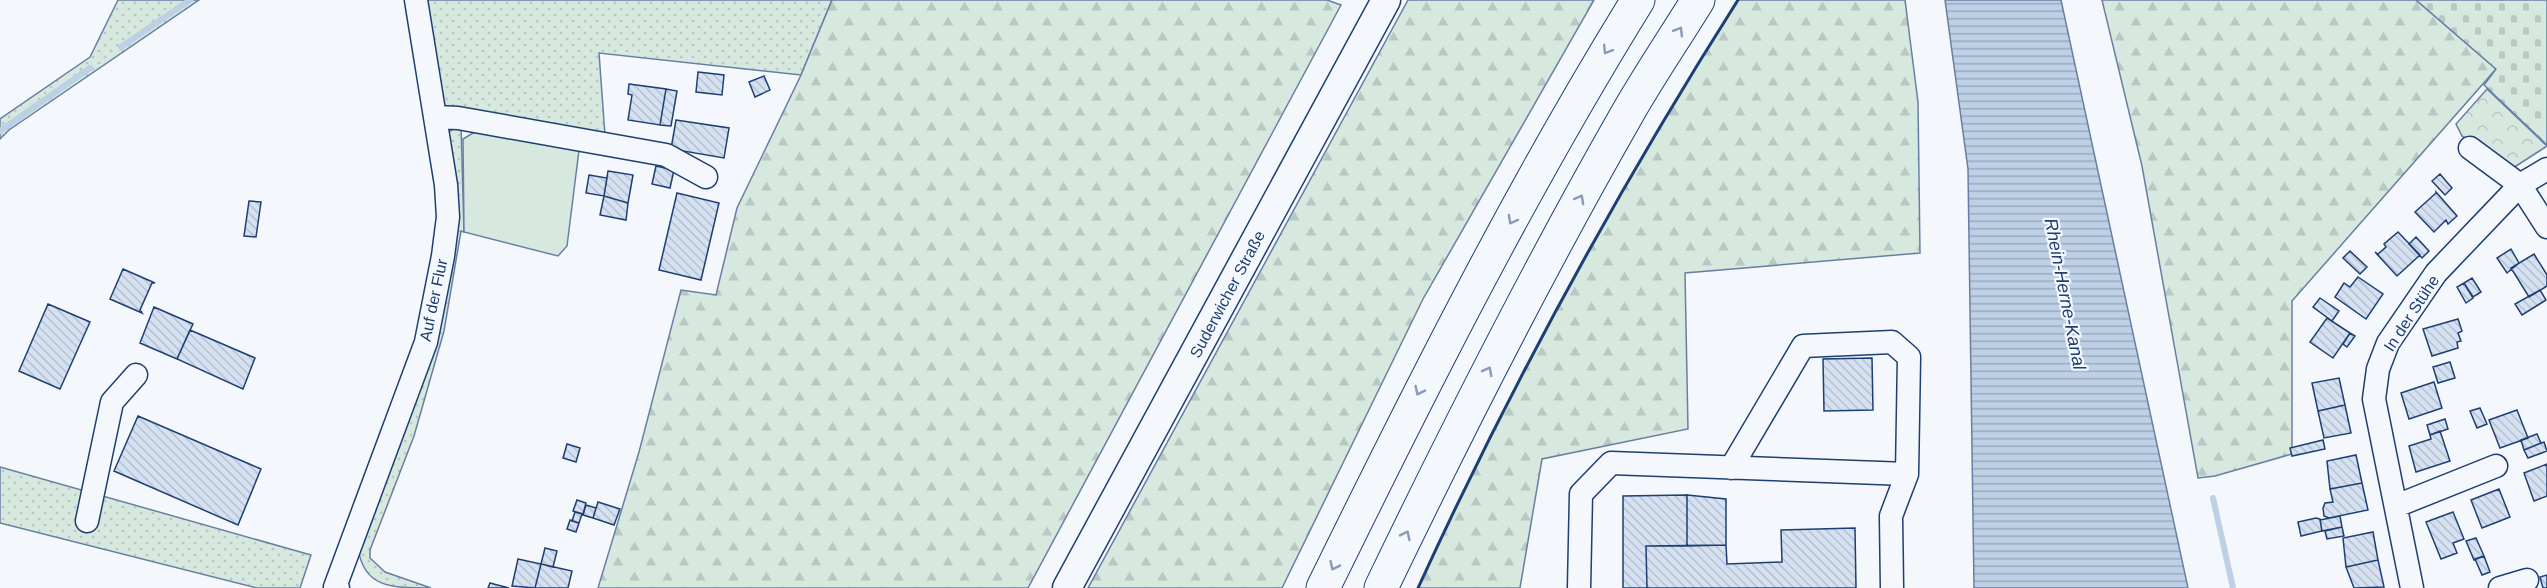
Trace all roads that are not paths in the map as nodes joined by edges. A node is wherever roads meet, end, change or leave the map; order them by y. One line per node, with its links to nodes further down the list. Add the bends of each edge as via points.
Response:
1 (416, 0): 5 (street, Auf der Flur)
2 (1386, 0): 19 (main road, Suderwicher Straße)
3 (1638, 0): 20 (highway, one-way to 20, via 1580,93 1429,371)
4 (1698, 0): 21 (highway, one-way to 4, via 1451,441 1542,267 1627,114)
5 (436, 117): 8 (street, via 666,155); 18 (street, Auf der Flur, via 448,218 426,342)
6 (2470, 148): 9 (street)
7 (2547, 169): 9 (street, In der Stühe)
8 (706, 177)
9 (2520, 185): 10 (street); 15 (street, In der Stühe, via 2436,273 2388,343 2378,369 2374,399)
10 (2547, 227)
11 (136, 375): 16 (street, via 112,402)
12 (2496, 466): 15 (street)
13 (1731, 468): 14 (street); 14 (street, via 1803,346 1892,342 1910,357); 22 (street, via 1611,463 1581,494)
14 (1907, 474): 23 (street, via 1891,516)
15 (2396, 506): 24 (street, In der Stühe)
16 (87, 521)
17 (2527, 580): 25 (street)
18 (337, 588)
19 (1067, 588)
20 (1323, 588)
21 (1381, 588)
22 (1579, 588)
23 (1892, 588)
24 (2412, 588)
25 (2500, 588)

